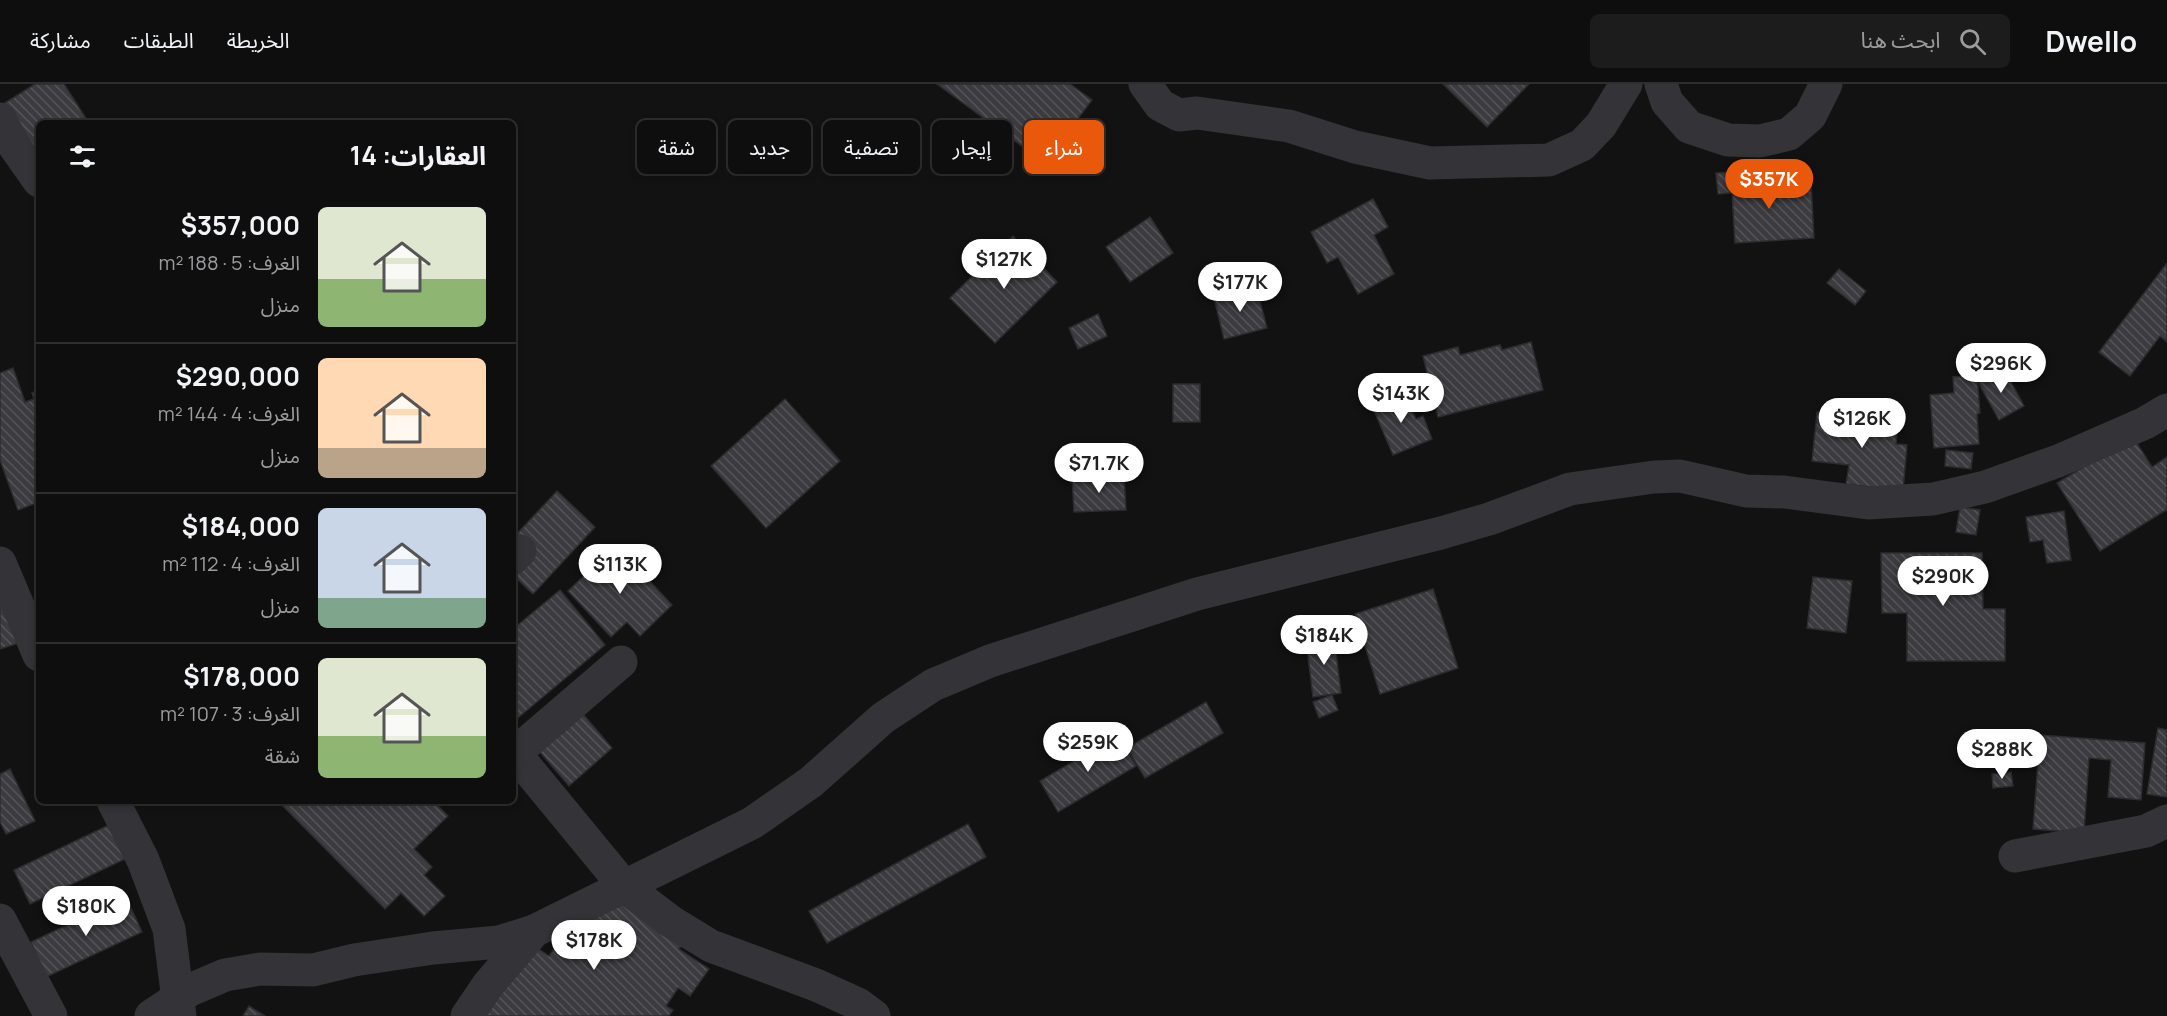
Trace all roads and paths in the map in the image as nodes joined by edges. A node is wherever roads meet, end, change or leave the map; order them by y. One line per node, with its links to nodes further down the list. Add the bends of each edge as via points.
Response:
1 (1145, 84): 2 (street, via 1160,105 1179,115 1197,113 1289,126 1355,147 1430,163 1549,160 1582,145 1601,125)
2 (1626, 84)
3 (1661, 84): 4 (street, via 1667,102 1689,128 1728,140 1760,141 1789,134 1810,116)
4 (1826, 84)
5 (0, 119): 6 (street)
6 (10, 154): 7 (street)
7 (36, 178)
8 (2167, 410): 17 (street, via 2058,461 1985,487 1933,499 1868,503 1746,490 1680,476 1654,477 1570,489 1441,533 1197,594 990,661 933,685 883,718 811,782 752,823)
9 (0, 563): 10 (street)
10 (36, 648)
11 (621, 662): 12 (street)
12 (516, 750)
13 (516, 754): 17 (street)
14 (115, 804): 20 (street, via 143,860 169,929)
15 (2167, 821): 16 (street, via 2146,831)
16 (2015, 856)
17 (624, 885): 19 (street); 23 (street, via 670,921 711,946 816,985 858,1004)
18 (0, 920): 21 (street)
19 (534, 931): 20 (street, via 499,942 433,948 313,970 260,969 225,975 190,990); 22 (street)
20 (169, 1010)
21 (51, 1016)
22 (467, 1016)
23 (874, 1016)

